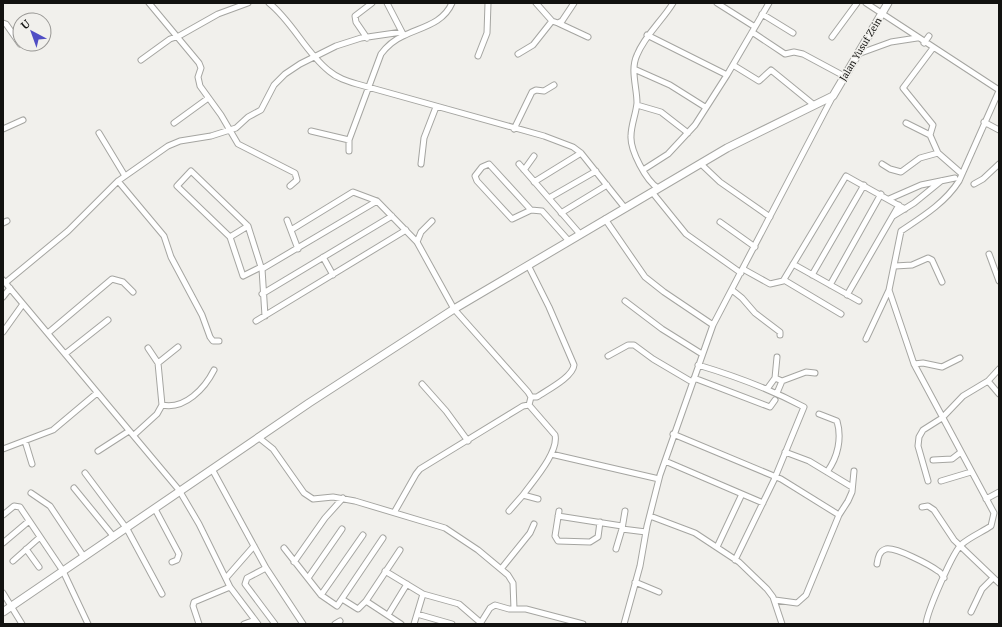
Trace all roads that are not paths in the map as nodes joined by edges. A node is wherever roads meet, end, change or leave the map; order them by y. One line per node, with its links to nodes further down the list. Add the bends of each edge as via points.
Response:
1 (149, 3): 26 (street)
2 (248, 3): 26 (street, via 218,14)
3 (269, 3): 38 (street, via 281,14)
4 (372, 3): 31 (street, via 354,16)
5 (387, 3): 25 (street)
6 (452, 3): 25 (street, via 437,20 422,29)
7 (488, 3): 37 (street, via 487,33)
8 (536, 3): 18 (street)
9 (574, 3): 20 (street)
10 (673, 3): 27 (street)
11 (717, 3): 21 (street)
12 (769, 3): 17 (street)
13 (858, 3): 28 (street)
14 (866, 3): 16 (street)
15 (888, 3): 16 (street, Jalan Yusuf Zein)
16 (882, 13): 32 (street); 36 (street, Jalan Yusuf Zein)
17 (762, 14): 21 (street); 24 (street)
18 (552, 21): 20 (street); 35 (street, via 533,45)
19 (3, 23): 22 (street)
20 (558, 23): 30 (street)
21 (755, 27): 23 (street)
22 (12, 32)
23 (752, 32): 40 (street); 43 (street, via 785,54 803,54)
24 (793, 33)
25 (403, 34): 31 (street); 45 (street, via 381,54)
26 (178, 36): 39 (street, via 166,41); 48 (street, via 201,66 198,83)
27 (647, 36): 41 (street, via 636,57); 42 (street)
28 (832, 36)
29 (929, 36): 33 (street)
30 (588, 37)
31 (367, 38): 38 (street, via 336,46)
32 (917, 38): 33 (street); 36 (street, via 892,42)
33 (924, 42): 34 (street)
34 (934, 48): 46 (street); 64 (street, via 903,88 933,125)
35 (518, 54)
36 (858, 54): 43 (street, Jalan Yusuf Zein)
37 (478, 56)
38 (314, 57): 45 (street, via 336,76); 60 (street, via 279,79 259,112)
39 (141, 60)
40 (732, 65): 42 (street); 49 (street, via 759,81 771,70)
41 (634, 69): 50 (street); 52 (street, via 670,85)
42 (727, 75): 52 (street)
43 (844, 76): 47 (street, Jalan Yusuf Zein)
44 (554, 85): 58 (street, via 544,91 532,92)
45 (369, 88): 51 (street); 65 (street)
46 (999, 90): 54 (street)
47 (833, 96): 49 (street); 100 (street)
48 (208, 99): 55 (street); 60 (street)
49 (814, 104): 72 (street)
50 (636, 105): 63 (street, via 661,112); 76 (street, via 631,138)
51 (436, 107): 58 (street); 70 (street, via 424,138)
52 (705, 107): 63 (street)
53 (23, 120): 57 (street)
54 (984, 122): 59 (street); 78 (street)
55 (174, 123)
56 (906, 123): 64 (street)
57 (3, 129)
58 (514, 129): 67 (street, via 558,141)
59 (999, 130)
60 (230, 131): 79 (street, via 174,143); 87 (street, via 238,144 295,173 297,180)
61 (312, 131): 65 (street)
62 (98, 133): 79 (street)
63 (688, 133): 76 (street, via 668,154)
64 (930, 135): 68 (street)
65 (349, 140): 66 (street)
66 (349, 151)
67 (582, 153): 77 (street); 83 (street)
68 (938, 153): 73 (street, via 920,158 901,172); 78 (street)
69 (534, 156): 75 (street)
70 (421, 164)
71 (519, 164): 75 (street)
72 (701, 164): 88 (street); 100 (street, via 720,182)
73 (882, 164)
74 (999, 164): 84 (street)
75 (524, 170): 83 (street)
76 (643, 170): 88 (street)
77 (596, 171): 85 (street); 90 (street)
78 (962, 174): 118 (street, via 954,188 933,209 901,231)
79 (125, 176): 82 (street)
80 (954, 178): 81 (street)
81 (941, 181): 91 (street, via 921,185); 95 (street)
82 (118, 182): 124 (street, via 68,231); 148 (street, via 164,236 171,257 202,315 210,337)
83 (534, 182): 90 (street)
84 (974, 184)
85 (607, 185): 94 (street); 97 (street)
86 (864, 185): 89 (street); 116 (street, via 845,176); 122 (street)
87 (290, 186)
88 (655, 190): 94 (street); 120 (street, via 686,234)
89 (881, 194): 91 (street); 127 (street)
90 (549, 198): 97 (street)
91 (889, 199): 93 (street)
92 (377, 201): 98 (street); 106 (street, via 353,192); 113 (street)
93 (899, 205): 95 (street); 99 (street)
94 (625, 208): 101 (street)
95 (905, 209): 99 (street)
96 (531, 210): 96 (street, via 489,164 482,167 475,176 476,181 512,219); 110 (street, via 542,211)
97 (561, 213): 108 (street)
98 (392, 216): 107 (street); 115 (street)
99 (893, 216): 133 (street)
100 (770, 217): 112 (street)
101 (604, 219): 108 (street); 143 (street, via 645,277)
102 (287, 220): 106 (street)
103 (432, 222): 111 (street)
104 (720, 222): 112 (street)
105 (248, 226): 109 (street); 109 (street, via 192,171 177,186); 119 (street)
106 (291, 230): 113 (street)
107 (406, 230): 111 (street); 121 (street)
108 (580, 234): 110 (street)
109 (230, 237): 119 (street, via 243,276)
110 (568, 240): 117 (street)
111 (417, 242): 138 (street)
112 (755, 246): 120 (street)
113 (298, 249): 119 (street)
114 (989, 254): 125 (street)
115 (323, 257): 121 (street); 132 (street)
116 (793, 264): 122 (street); 123 (street)
117 (528, 265): 138 (street); 171 (street, via 574,365 569,376 537,397)
118 (895, 266): 126 (street, via 912,265 928,258 932,260); 130 (street)
119 (262, 268): 132 (street)
120 (742, 271): 123 (street, via 770,284); 129 (street)
121 (333, 275): 140 (street)
122 (812, 275): 127 (street)
123 (784, 280): 139 (street)
124 (4, 281): 128 (street)
125 (999, 281)
126 (942, 282)
127 (830, 285): 133 (street)
128 (10, 288): 134 (street); 137 (street)
129 (732, 290): 143 (street); 146 (street, via 755,313 780,332)
130 (889, 290): 147 (street); 157 (street)
131 (133, 292): 145 (street, via 123,282 112,279)
132 (262, 294): 140 (street)
133 (847, 295): 136 (street)
134 (3, 297)
135 (625, 301): 152 (street, via 662,329)
136 (858, 301)
137 (23, 304): 144 (street); 145 (street)
138 (454, 309): 171 (street); 179 (street)
139 (841, 314)
140 (265, 316): 142 (street)
141 (108, 320): 151 (street)
142 (256, 322)
143 (713, 324): 152 (street)
144 (3, 332)
145 (48, 333): 151 (street)
146 (780, 335)
147 (866, 339)
148 (219, 341)
149 (178, 347): 156 (street)
150 (148, 348): 156 (street)
151 (65, 354): 168 (street)
152 (702, 354): 158 (street)
153 (608, 356): 163 (street, via 628,345 634,345 653,359)
154 (777, 357): 162 (street)
155 (960, 358): 157 (street, via 942,367)
156 (158, 363): 173 (street)
157 (914, 364): 176 (street)
158 (698, 365): 163 (street); 167 (street, via 736,376)
159 (999, 369): 165 (street)
160 (214, 370): 173 (street, via 208,382 196,394 174,406)
161 (815, 373): 164 (street, via 806,372)
162 (775, 378): 164 (street); 167 (street)
163 (693, 380): 172 (street, via 770,407); 178 (street)
164 (782, 381): 169 (street)
165 (988, 381): 170 (street); 176 (street, via 963,396)
166 (422, 384): 181 (street)
167 (767, 389): 169 (street)
168 (98, 393): 177 (street); 180 (street, via 53,430)
169 (777, 393): 184 (street, via 804,407)
170 (999, 394)
171 (531, 397): 174 (street)
172 (775, 400)
173 (162, 405): 177 (street, via 157,414)
174 (529, 405): 181 (street, via 523,406); 186 (street, via 555,434)
175 (819, 414): 193 (street, via 837,421 840,430 836,456)
176 (942, 418): 185 (street); 197 (street, via 923,430 918,437)
177 (132, 433): 183 (street); 201 (street)
178 (673, 434): 188 (street); 195 (street)
179 (258, 437): 190 (street); 206 (street, via 273,449 307,496 313,499)
180 (25, 441): 182 (street); 189 (street)
181 (468, 441): 212 (street, via 418,471)
182 (3, 449)
183 (98, 451)
184 (785, 452): 193 (street, via 810,461); 195 (street)
185 (961, 452): 187 (street, via 952,459); 194 (street)
186 (552, 454): 196 (street); 205 (street)
187 (933, 460)
188 (665, 461): 196 (street); 204 (street)
189 (32, 464)
190 (212, 469): 201 (street); 231 (street)
191 (854, 471): 199 (street)
192 (85, 472): 222 (street)
193 (827, 472): 199 (street)
194 (971, 472): 198 (street); 208 (street)
195 (776, 476): 209 (street); 215 (street)
196 (659, 479): 217 (street)
197 (928, 481)
198 (941, 481)
199 (852, 487): 215 (street, via 848,501)
200 (74, 488): 227 (street)
201 (179, 490): 211 (street); 248 (street)
202 (999, 492): 208 (street)
203 (31, 494): 237 (street, via 50,506)
204 (742, 494): 209 (street); 232 (street)
205 (523, 495): 207 (street); 213 (street)
206 (344, 498): 212 (street); 241 (street, via 325,518)
207 (538, 499)
208 (986, 499): 230 (street, via 994,513 991,526)
209 (763, 503): 238 (street)
210 (922, 507): 230 (street, via 928,506 934,510 954,540)
211 (154, 509): 222 (street); 240 (street, via 179,554 177,560)
212 (396, 511): 245 (street, via 445,528)
213 (509, 511)
214 (625, 511): 221 (street)
215 (839, 514): 262 (street, via 806,595 797,603)
216 (3, 515): 218 (street, via 16,505)
217 (650, 516): 224 (street); 232 (street, via 695,533)
218 (29, 521): 226 (street); 229 (street)
219 (600, 522): 219 (street, via 558,513 555,536 558,541 590,542 598,537); 221 (street)
220 (534, 524): 245 (street, via 530,533)
221 (622, 528): 224 (street); 235 (street)
222 (127, 529): 227 (street); 258 (street)
223 (342, 529): 249 (street)
224 (646, 532): 252 (street)
225 (363, 535): 260 (street)
226 (40, 537): 234 (street); 246 (street)
227 (114, 537): 237 (street)
228 (383, 538): 261 (street)
229 (3, 543)
230 (961, 545): 250 (street); 251 (street)
231 (254, 546): 244 (street); 248 (street)
232 (716, 547): 238 (street)
233 (284, 548): 241 (street)
234 (26, 549): 239 (street); 243 (street)
235 (616, 549)
236 (400, 550): 247 (street)
237 (84, 557): 246 (street)
238 (736, 560): 262 (street)
239 (13, 561)
240 (172, 562)
241 (294, 562): 249 (street)
242 (877, 564): 250 (street, via 879,555 889,549 939,571)
243 (39, 567)
244 (266, 568): 276 (street, via 247,578 245,584); 277 (street)
245 (501, 569): 265 (street, via 513,584)
246 (64, 571): 264 (street); 273 (street)
247 (385, 571): 254 (street); 263 (street)
248 (226, 578): 255 (street)
249 (308, 578): 260 (street)
250 (944, 578): 284 (street, via 929,609)
251 (993, 578): 253 (street); 267 (street, via 982,589)
252 (635, 582): 256 (street); 282 (street)
253 (999, 583)
254 (407, 584): 259 (street); 269 (street)
255 (230, 587): 270 (street); 274 (street, via 194,602)
256 (660, 592)
257 (3, 593): 264 (street)
258 (162, 594)
259 (423, 594): 268 (street); 271 (street, via 459,604)
260 (321, 595): 261 (street, via 335,606)
261 (342, 599): 263 (street, via 358,609)
262 (775, 600): 283 (street)
263 (366, 601): 269 (street)
264 (12, 606): 266 (street); 272 (street)
265 (514, 609): 271 (street, via 492,606); 281 (street, via 526,609)
266 (3, 612)
267 (971, 612)
268 (417, 614): 279 (street); 280 (street)
269 (388, 615): 278 (street)
270 (256, 622): 275 (street)
271 (480, 623)
272 (22, 624)
273 (88, 624)
274 (199, 624)
275 (244, 624)
276 (275, 624)
277 (303, 624)
278 (401, 624)
279 (414, 624)
280 (452, 624)
281 (583, 624)
282 (624, 624)
283 (782, 624)
284 (926, 624)

